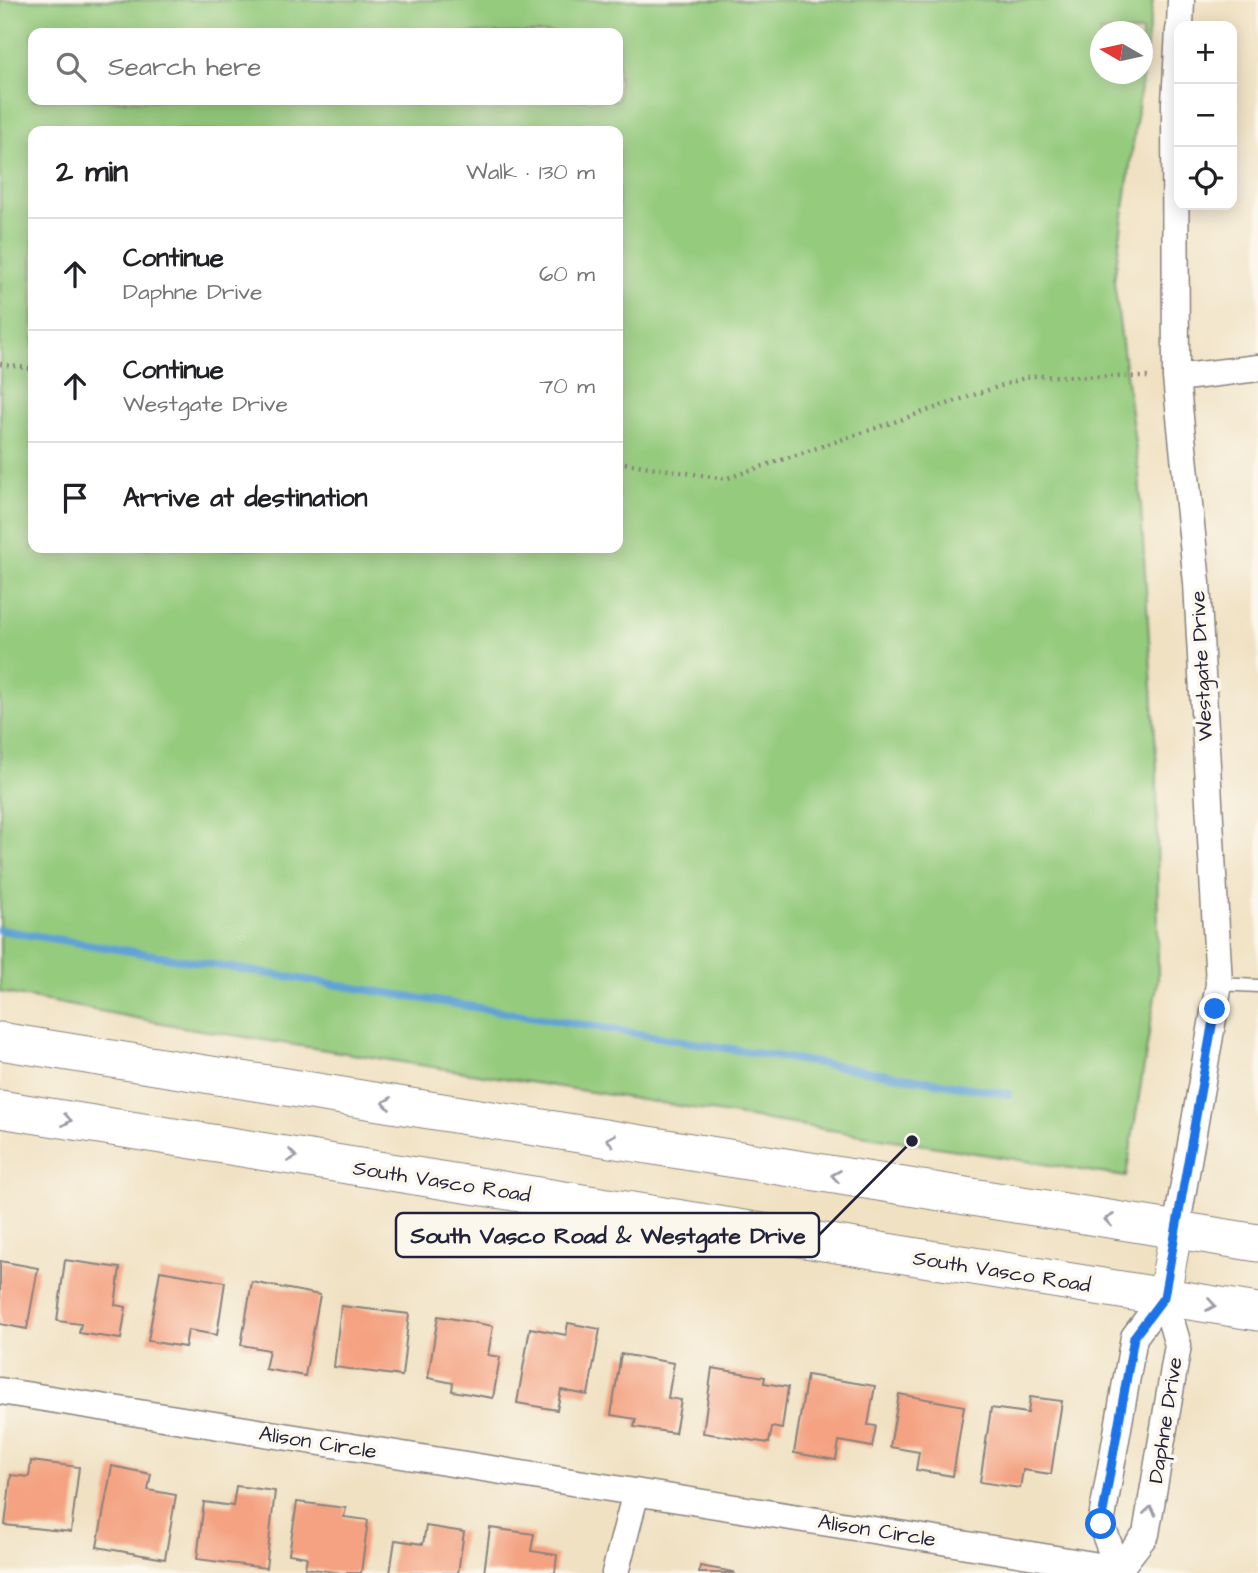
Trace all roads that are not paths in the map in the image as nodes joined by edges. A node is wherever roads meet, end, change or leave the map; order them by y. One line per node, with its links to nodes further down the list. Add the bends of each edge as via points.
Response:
1 (1181, 0): 2 (street, Westgate Drive)
2 (1180, 21)
3 (1176, 84): 5 (street, Westgate Drive)
4 (1258, 368): 5 (street)
5 (1176, 377): 6 (street, Westgate Drive, via 1197,583)
6 (1219, 984): 7 (lane); 10 (street, Westgate Drive)
7 (1258, 986)
8 (0, 1041): 10 (main road, one-way to 8)
9 (0, 1110): 12 (main road, South Vasco Road, one-way to 12)
10 (1176, 1230): 11 (main road); 12 (street, Westgate Drive)
11 (1258, 1243)
12 (1164, 1297): 13 (main road, South Vasco Road, one-way to 13); 16 (street, Daphne Drive, one-way to 12, via 1146,1534 1178,1345); 16 (street, via 1134,1337 1105,1498 1101,1524)
13 (1258, 1312)
14 (0, 1391): 15 (street, Alison Circle)
15 (636, 1492): 16 (street, Alison Circle); 17 (street)
16 (1117, 1571)
17 (615, 1573)

